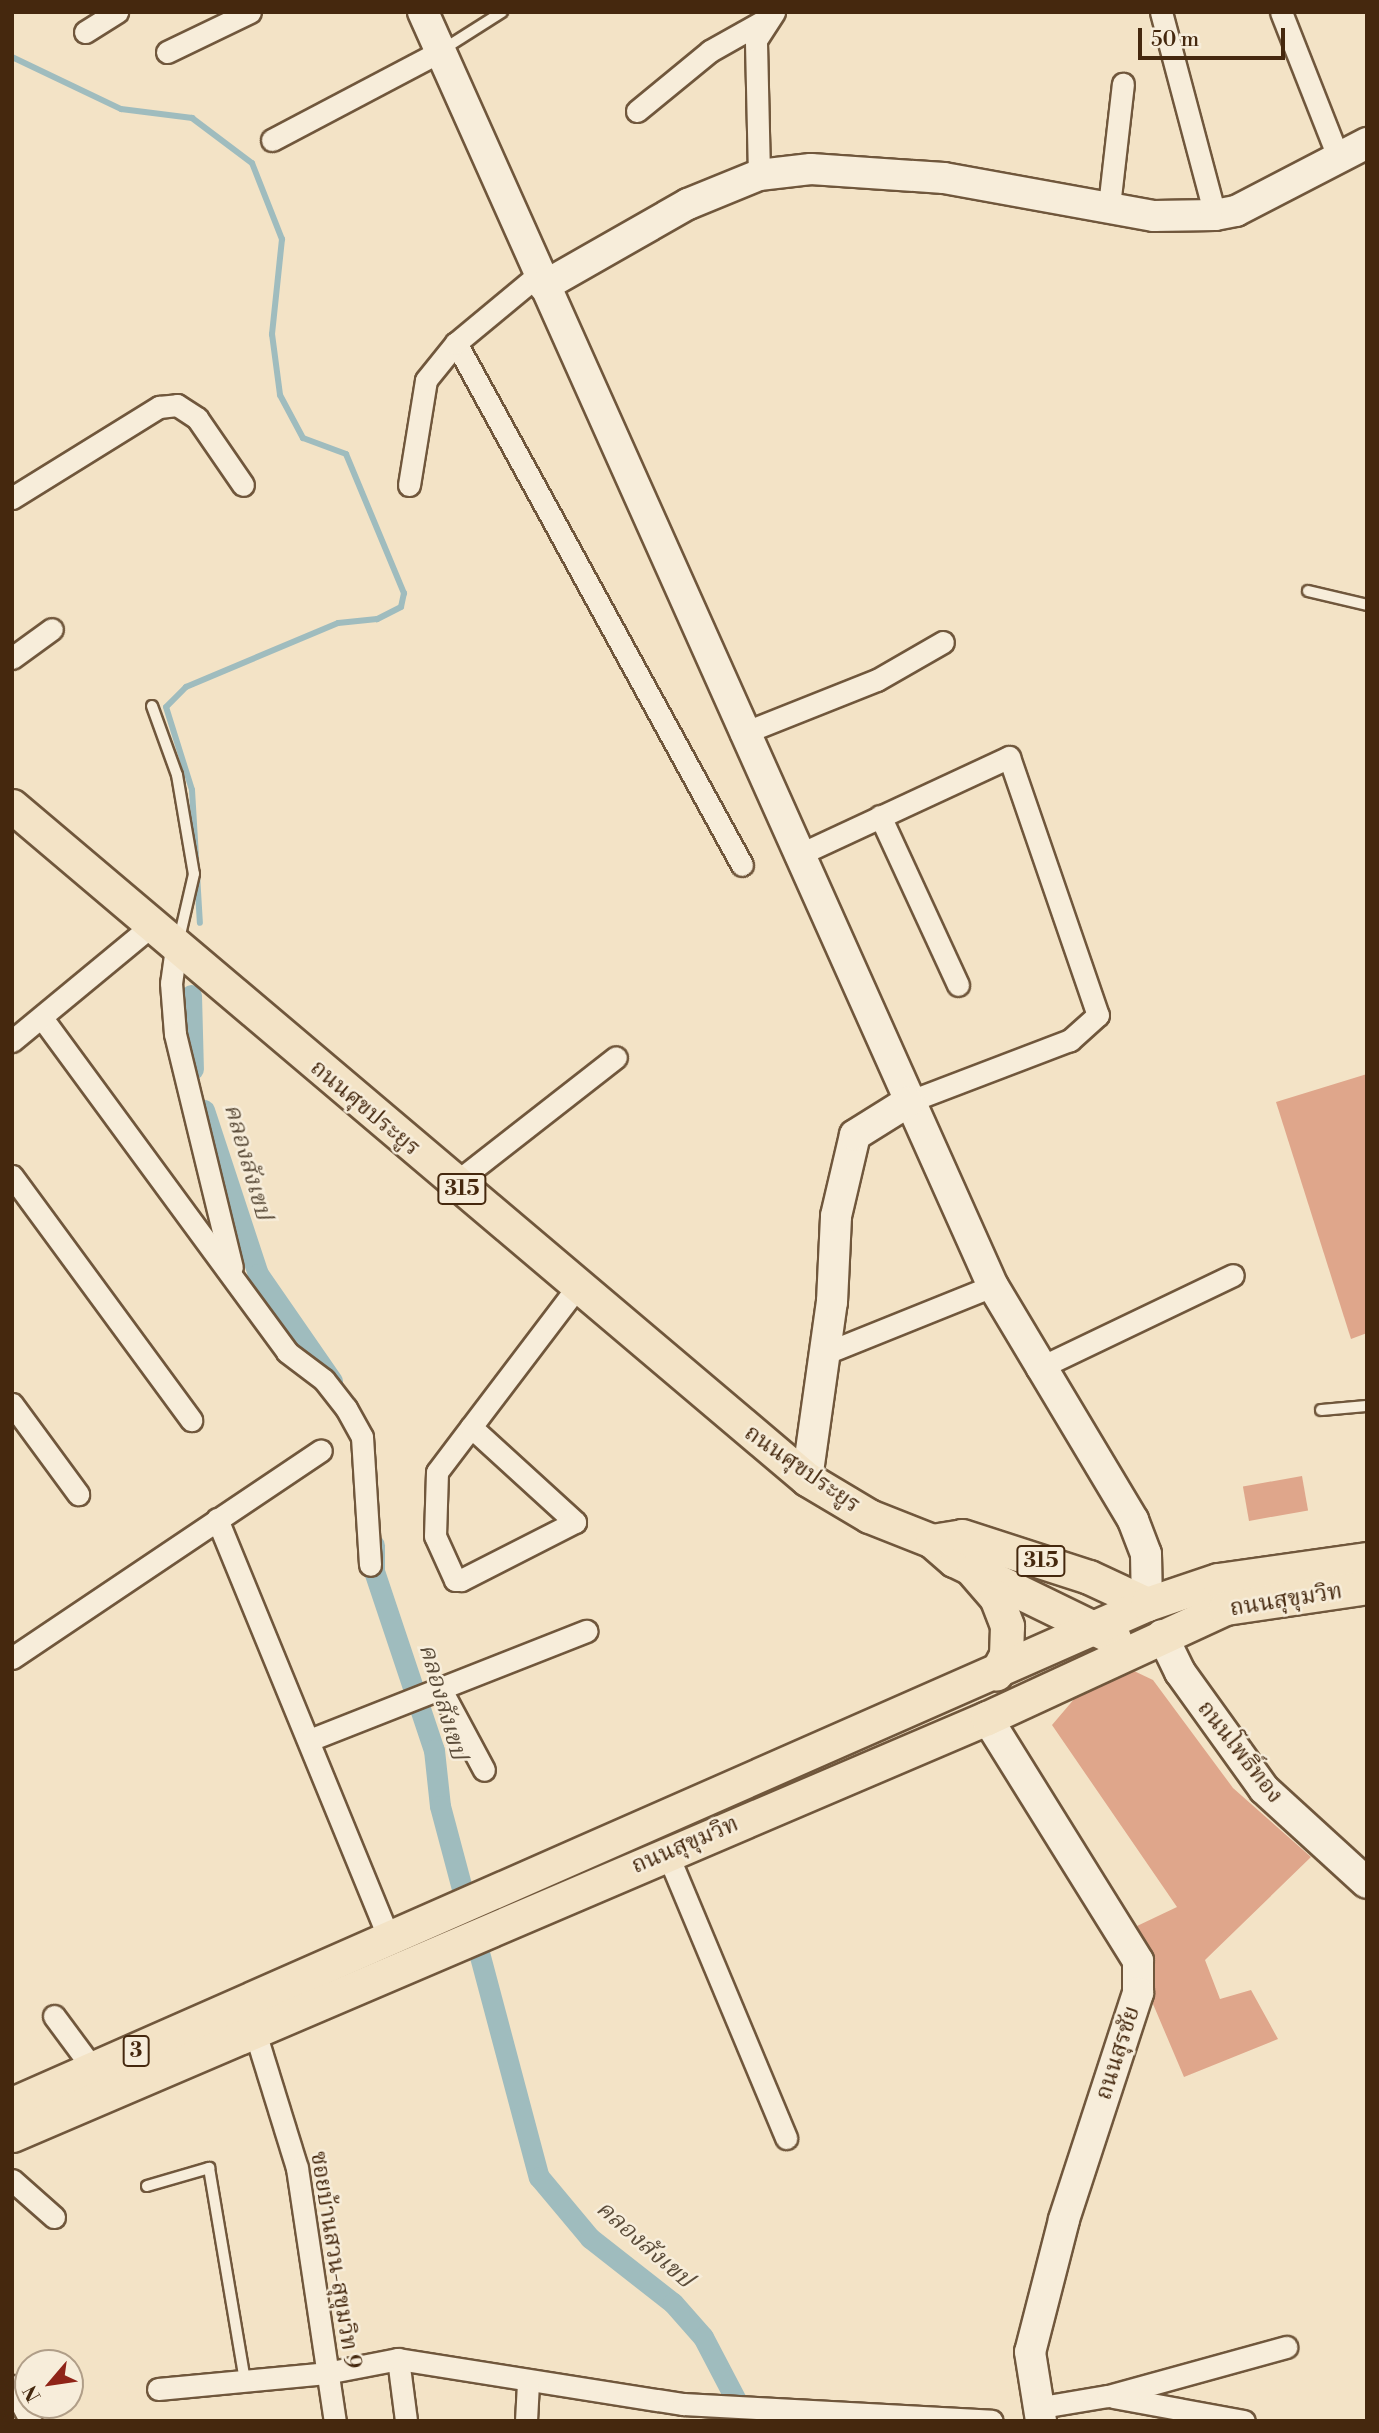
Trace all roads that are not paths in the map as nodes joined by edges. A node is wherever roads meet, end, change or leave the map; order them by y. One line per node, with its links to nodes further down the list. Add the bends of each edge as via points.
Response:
1 (117, 12): 8 (street)
2 (250, 12): 9 (street)
3 (423, 12): 10 (street)
4 (502, 12): 10 (lane)
5 (1161, 12): 18 (street)
6 (1281, 12): 15 (street)
7 (769, 16): 12 (street, via 710,51); 16 (street, via 754,67)
8 (85, 32)
9 (167, 52)
10 (439, 52): 13 (street); 19 (street)
11 (1123, 84): 17 (street)
12 (637, 111)
13 (272, 140)
14 (1367, 143): 15 (street)
15 (1339, 159): 18 (street, via 1236,211)
16 (759, 175): 17 (street, via 811,169 944,178); 19 (street, via 688,204)
17 (1109, 206): 18 (street, via 1154,216)
18 (1215, 215)
19 (542, 280): 20 (street); 30 (street)
20 (456, 343): 22 (street, via 426,380 418,405); 34 (street)
21 (243, 485): 23 (street, via 197,418 177,405 159,407)
22 (409, 485)
23 (12, 498)
24 (1308, 591): 25 (lane)
25 (1367, 606)
26 (52, 629): 28 (street)
27 (943, 642): 30 (street, via 877,680)
28 (12, 658)
29 (152, 705): 36 (lane, via 177,775 194,874)
30 (741, 734): 33 (street)
31 (12, 806): 35 (main road, ถนนศุขประยูร / 315)
32 (880, 816): 33 (street); 37 (street); 41 (street, via 1009,757 1098,1015 1070,1040)
33 (796, 856): 41 (street)
34 (742, 865)
35 (150, 926): 36 (main road, ถนนศุขประยูร / 315); 38 (street)
36 (176, 948): 43 (main road, ถนนศุขประยูร / 315); 44 (street, via 171,983 175,1034)
37 (958, 985)
38 (42, 1018): 39 (street); 44 (street)
39 (12, 1041)
40 (616, 1057): 43 (street)
41 (908, 1102): 47 (street); 48 (street, via 855,1135 836,1216)
42 (12, 1177): 53 (street)
43 (455, 1183): 46 (main road, ถนนศุขประยูร / 315)
44 (233, 1272): 61 (street, via 287,1352 324,1380 362,1437)
45 (1233, 1275): 49 (street)
46 (578, 1286): 54 (street); 56 (main road, ถนนศุขประยูร / 315)
47 (993, 1286): 48 (street); 49 (street)
48 (826, 1353): 56 (street)
49 (1037, 1369): 64 (street, via 1133,1520 1146,1554)
50 (12, 1404): 57 (street)
51 (1367, 1406): 52 (lane)
52 (1321, 1410)
53 (191, 1420)
54 (471, 1427): 54 (street, via 575,1522 455,1580 435,1536 437,1472)
55 (321, 1450): 58 (street)
56 (807, 1479): 59 (main road, ถนนศุขประยูร / 315, via 869,1516)
57 (78, 1494)
58 (217, 1519): 68 (street); 72 (street)
59 (932, 1541): 62 (main road, ถนนศุขประยูร / 315); 64 (main road, ถนนศุขประยูร / 315, via 961,1536 1089,1577)
60 (1367, 1559): 64 (main road, ถนนสุขุมวิท, via 1219,1580)
61 (370, 1564)
62 (970, 1568): 65 (main road, ถนนศุขประยูร / 315); 69 (main road, via 996,1597 1007,1626 1009,1641)
63 (1367, 1587): 67 (main road, ถนนสุขุมวิท, via 1225,1608)
64 (1147, 1604): 65 (main road, ถนนสุขุมวิท); 67 (main road)
65 (1099, 1630): 67 (main road, ถนนศุขประยูร); 69 (main road, ถนนสุขุมวิท)
66 (586, 1631): 70 (street, via 505,1667)
67 (1149, 1642): 71 (main road, ถนนสุขุมวิท); 75 (street, ถนนโพธิ์ทอง, via 1180,1672 1264,1789)
68 (12, 1658)
69 (996, 1674): 76 (main road, ถนนสุขุมวิท)
70 (437, 1687): 72 (street); 73 (street)
71 (987, 1718): 74 (main road, ถนนสุขุมวิท); 97 (street, ถนนสุรชัย, via 1138,1961 1138,1993 1064,2220 1030,2352)
72 (312, 1739): 78 (street)
73 (484, 1770)
74 (667, 1853): 76 (main road, ถนนสุขุมวิท); 84 (street)
75 (1367, 1883)
76 (482, 1917): 77 (main road, ถนนสุขุมวิท)
77 (445, 1932): 78 (main road, ถนนสุขุมวิท); 79 (main road, ถนนสุขุมวิท)
78 (390, 1940): 79 (main road, ถนนสุขุมวิท)
79 (256, 2013): 81 (main road, ถนนสุขุมวิท / 3); 83 (main road, ถนนสุขุมวิท / 3); 90 (street, ซอยบ้านสวน-สุขุมวิท 9, via 297,2168)
80 (54, 2016): 81 (street)
81 (94, 2070): 82 (main road, ถนนสุขุมวิท / 3)
82 (12, 2104)
83 (12, 2135)
84 (786, 2138)
85 (12, 2180): 87 (street)
86 (147, 2186): 91 (lane, via 209,2168)
87 (54, 2217)
88 (1286, 2347): 95 (street)
89 (398, 2359): 90 (street); 92 (street); 100 (street)
90 (326, 2373): 91 (street); 99 (street, ซอยบ้านสวน-สุขุมวิท 9)
91 (245, 2381): 94 (street)
92 (528, 2383): 96 (street); 101 (street)
93 (12, 2386): 98 (street)
94 (158, 2389)
95 (1108, 2396): 97 (street); 103 (street)
96 (723, 2412): 102 (street, via 791,2407)
97 (1038, 2414)
98 (31, 2421)
99 (335, 2421)
100 (407, 2421)
101 (526, 2421)
102 (992, 2421)
103 (1244, 2421)

